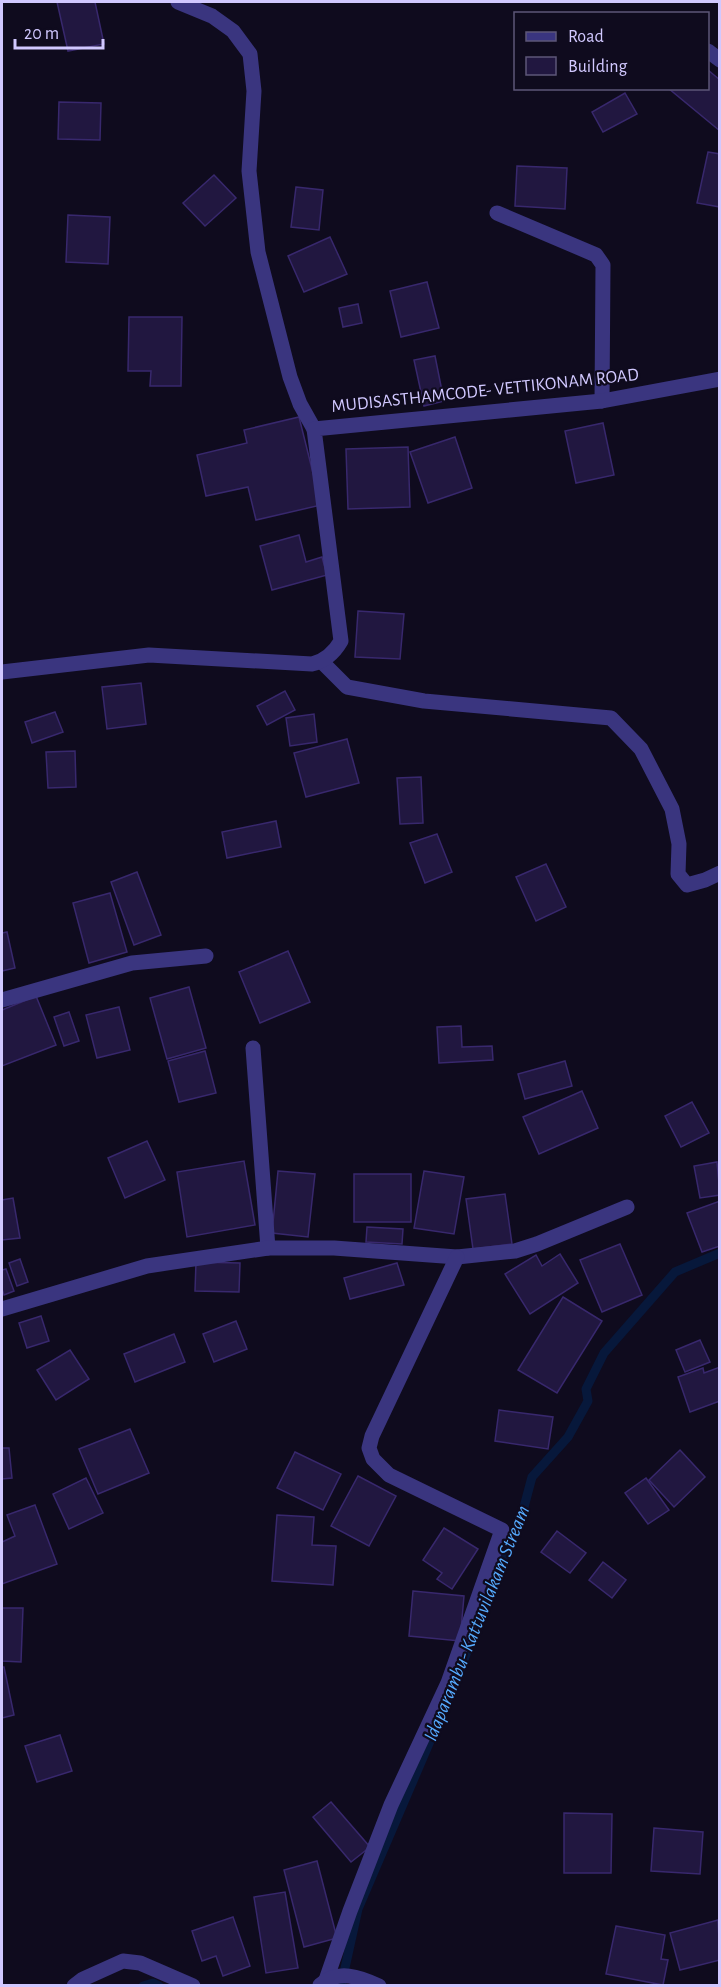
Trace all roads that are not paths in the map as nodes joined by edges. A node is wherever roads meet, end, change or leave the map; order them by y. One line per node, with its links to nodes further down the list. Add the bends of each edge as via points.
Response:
1 (178, 2): 5 (street, via 212,16 233,31 250,54 254,91 249,171 258,252 290,377)
2 (496, 213): 4 (street, via 596,255 603,265)
3 (720, 379): 4 (street, MUDISASTHAMCODE- VETTIKONAM ROAD)
4 (602, 401): 5 (street, MUDISASTHAMCODE- VETTIKONAM ROAD)
5 (314, 429): 6 (street, MUDISASTHAMCODE- VETTIKONAM ROAD, via 341,641)
6 (322, 662): 7 (street, via 149,655); 8 (street, via 347,687 424,701 611,718 641,749 672,809 679,844 678,874 687,885)
7 (2, 672)
8 (720, 873)
9 (206, 956): 10 (street, via 132,963)
10 (2, 1000)
11 (253, 1048): 13 (street)
12 (627, 1207): 14 (street, via 515,1251)
13 (268, 1248): 14 (street, via 334,1248); 15 (street, via 147,1266)
14 (457, 1257): 16 (street, via 369,1448 389,1475 502,1530 448,1683 392,1805)
15 (2, 1309)
16 (326, 1981): 19 (street, via 351,1975)
17 (74, 1986): 18 (street, via 123,1961 140,1963)
18 (193, 1986)
19 (379, 1986)

